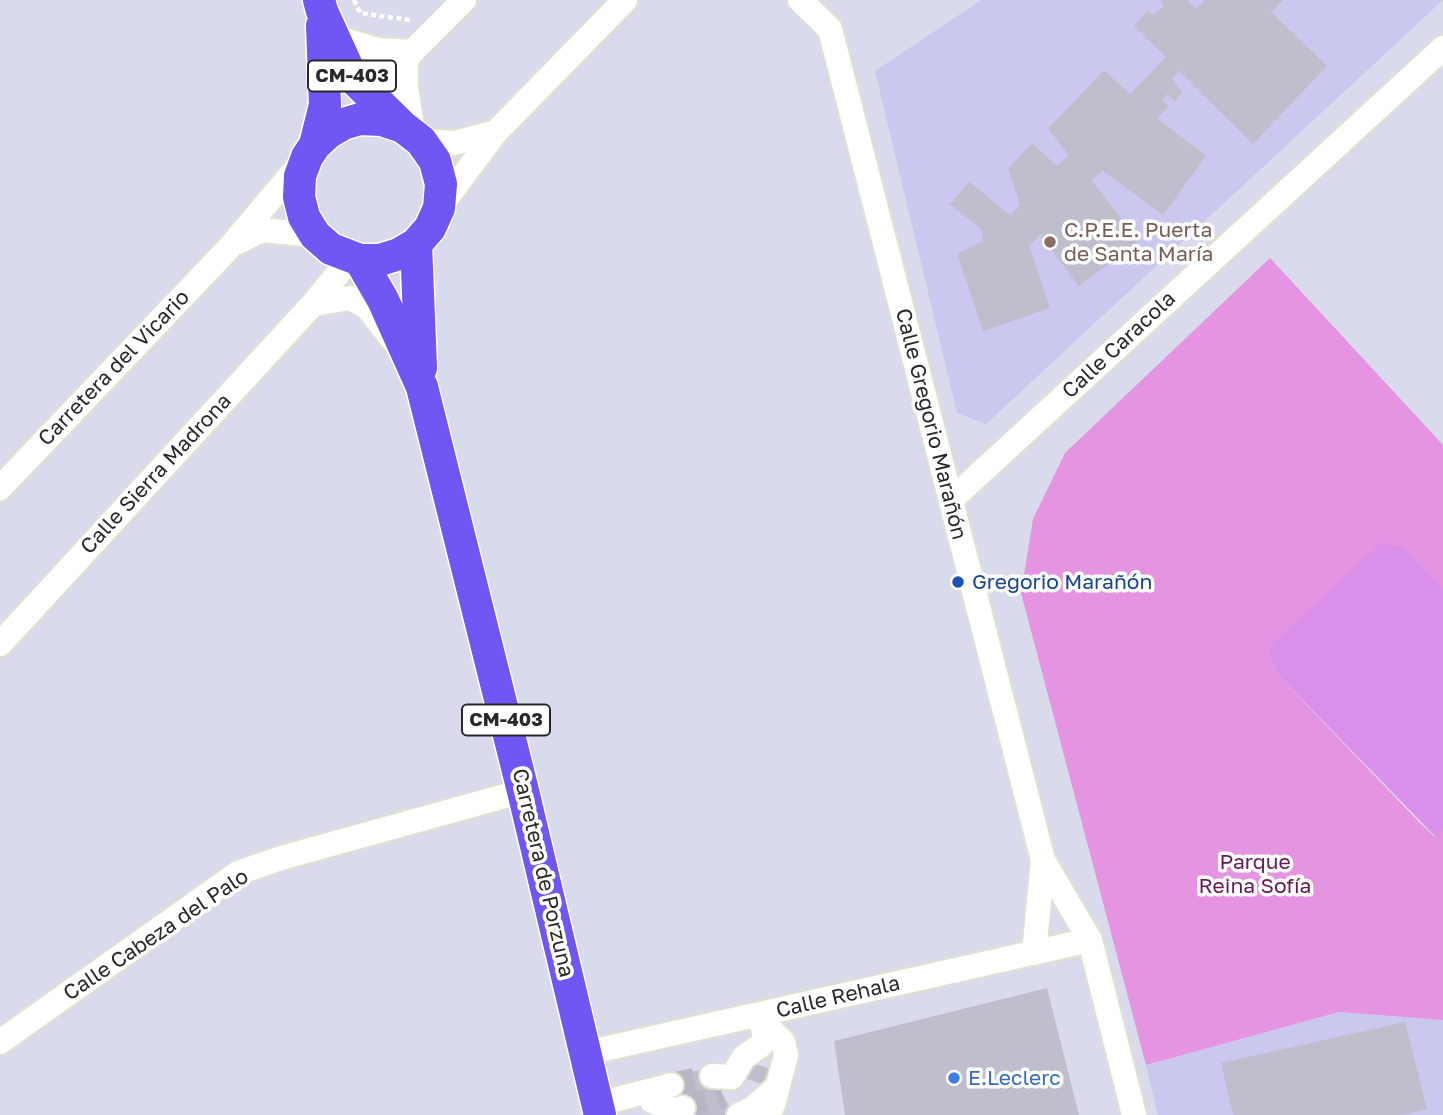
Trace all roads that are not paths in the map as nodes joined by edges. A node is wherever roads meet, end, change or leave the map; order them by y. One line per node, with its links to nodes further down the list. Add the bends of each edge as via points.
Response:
1 (464, 0): 6 (street)
2 (625, 0): 8 (street)
3 (800, 0): 19 (street, Calle Gregorio Marañón, via 830,29)
4 (325, 16): 6 (street, via 377,50); 7 (main road, CM-403); 10 (main road, CM-403, via 325,105)
5 (1443, 48): 19 (street, Calle Caracola)
6 (409, 55): 7 (street); 9 (street, via 406,87)
7 (368, 109): 9 (main road, CM-403); 10 (main road, CM-403, via 335,128)
8 (496, 132): 9 (street, via 454,143); 11 (street)
9 (412, 134): 11 (main road, via 435,160 441,184)
10 (311, 151): 12 (main road, CM-403, via 300,176 299,197); 14 (street, Carretera del Vicario)
11 (439, 208): 13 (main road)
12 (315, 235): 14 (street, Carretera del Vicario, via 262,230); 15 (main road, CM-403, via 331,249)
13 (416, 244): 15 (main road, via 380,260); 17 (main road, Carretera de Porzuna / CM-403)
14 (229, 248): 18 (street, Carretera del Vicario)
15 (356, 259): 16 (street, Calle Sierra Madrona); 17 (main road, Carretera de Porzuna / CM-403, via 383,300)
16 (313, 304): 17 (street, via 351,298 366,307); 20 (street, Calle Sierra Madrona)
17 (417, 376): 21 (main road, Carretera de Porzuna / CM-403)
18 (0, 488)
19 (951, 500): 22 (street, Calle Gregorio Marañón)
20 (0, 644)
21 (523, 791): 26 (street, Calle Cabeza del Palo, via 237,873); 27 (main road, Carretera de Porzuna / CM-403)
22 (1043, 860): 23 (street, Calle Gregorio Marañón); 24 (street, Calle Gregorio Marañón)
23 (1090, 940): 24 (street, Calle Rehala); 35 (street, Calle Gregorio Marañón)
24 (1034, 953): 25 (street, Calle Rehala)
25 (758, 1018): 27 (street, Calle Rehala); 28 (street, via 765,1037 761,1045); 29 (street, via 783,1042 786,1055)
26 (0, 1042)
27 (586, 1053): 32 (main road, Carretera de Porzuna / CM-403)
28 (724, 1081)
29 (778, 1086): 33 (street); 34 (street)
30 (655, 1099): 31 (street, via 674,1110); 32 (street)
31 (683, 1108)
32 (599, 1109)
33 (739, 1115)
34 (766, 1115)
35 (1134, 1115)

